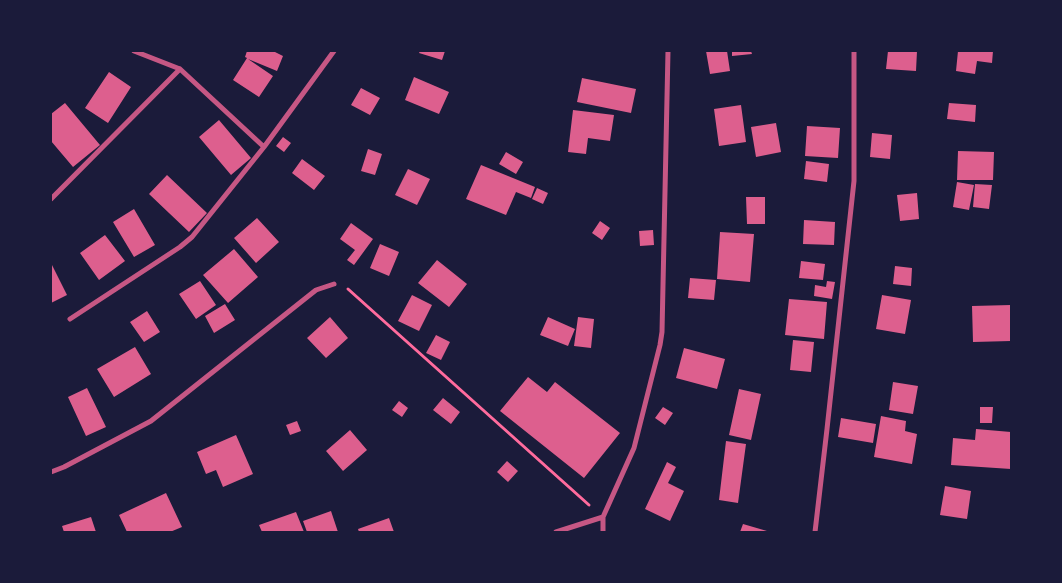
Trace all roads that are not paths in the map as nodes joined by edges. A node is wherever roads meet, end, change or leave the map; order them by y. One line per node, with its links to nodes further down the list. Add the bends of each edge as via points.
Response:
1 (334, 51): 6 (street)
2 (668, 51): 11 (street, via 661,338 634,448)
3 (854, 51): 14 (street, via 854,181)
4 (136, 52): 5 (street)
5 (180, 69): 6 (street); 7 (street)
6 (264, 147): 9 (street, via 192,237)
7 (51, 199)
8 (334, 284): 10 (street, via 316,290 151,421)
9 (70, 319)
10 (51, 472)
11 (603, 517): 12 (street); 13 (street)
12 (556, 532)
13 (603, 532)
14 (815, 532)

